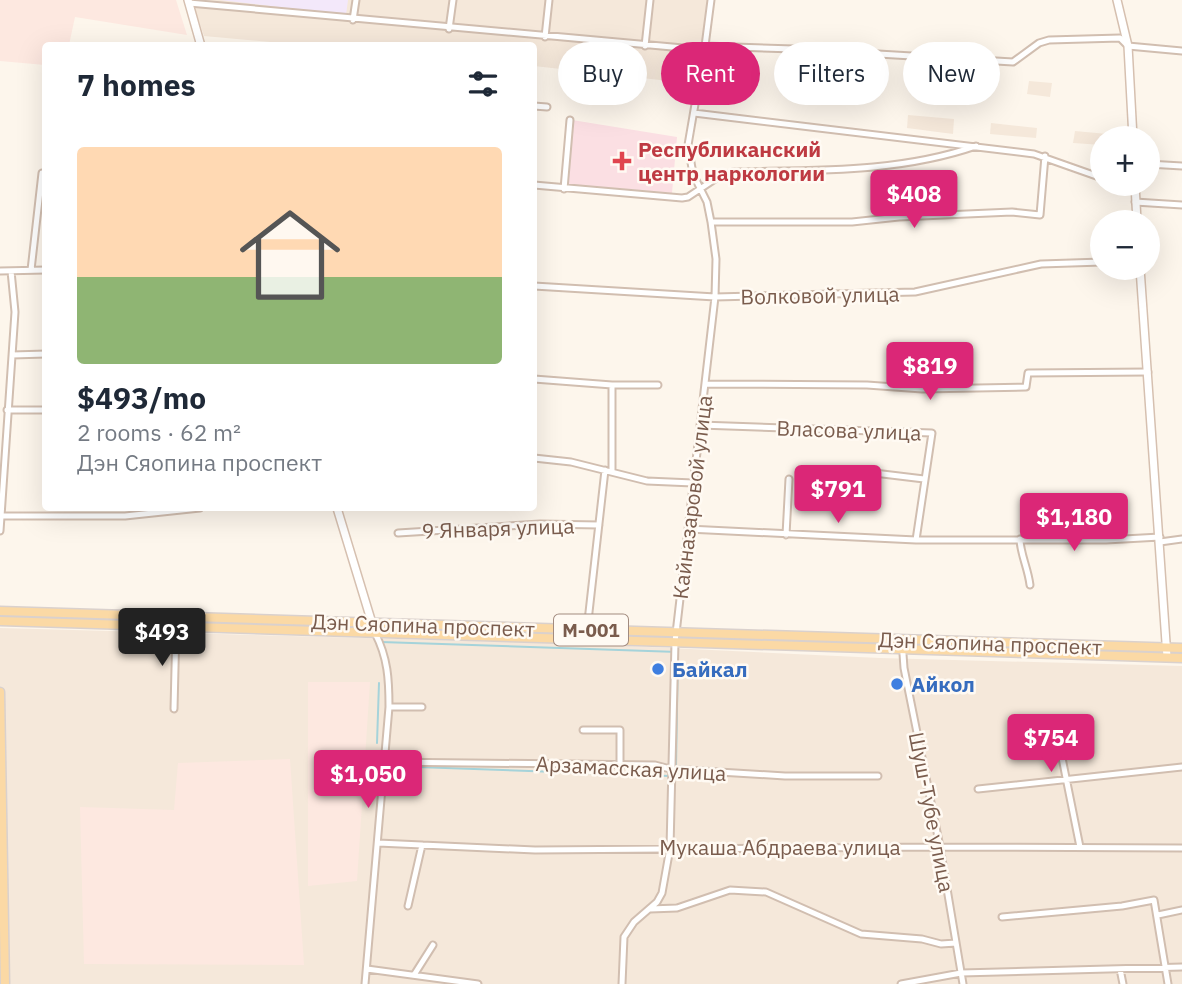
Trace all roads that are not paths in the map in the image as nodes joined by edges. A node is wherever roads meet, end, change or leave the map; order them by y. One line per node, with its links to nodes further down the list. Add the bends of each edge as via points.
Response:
1 (356, 0): 8 (street)
2 (453, 0): 9 (street)
3 (549, 0): 10 (street)
4 (650, 0): 13 (street)
5 (710, 0): 14 (street, Кайназаровой улица)
6 (1117, 0): 15 (street)
7 (189, 1): 8 (street); 11 (street)
8 (353, 20): 9 (street)
9 (449, 29): 10 (street)
10 (545, 37): 12 (street)
11 (200, 42)
12 (601, 42)
13 (645, 42)
14 (706, 42)
15 (1128, 46): 16 (street, via 1120,38 1049,40 1013,62); 17 (street); 23 (street)
16 (760, 49)
17 (1182, 51)
18 (695, 105): 21 (street, Кайназаровой улица)
19 (537, 106): 20 (street)
20 (547, 107)
21 (694, 113): 24 (street); 30 (street, Кайназаровой улица, via 689,160)
22 (570, 120): 32 (street)
23 (1132, 126)
24 (976, 146): 25 (street); 30 (street, via 885,167 733,172)
25 (1045, 156): 28 (street); 37 (street, via 1040,215 1012,212 852,222)
26 (1160, 165): 27 (street)
27 (1182, 166)
28 (1090, 173)
29 (537, 185): 32 (street)
30 (700, 188): 32 (street, via 682,198); 37 (street, Кайназаровой улица)
31 (42, 189): 39 (street)
32 (564, 189)
33 (1135, 196): 34 (street)
34 (1135, 202): 35 (street); 36 (street)
35 (1182, 205)
36 (1136, 210)
37 (711, 222): 45 (street, Кайназаровой улица)
38 (1090, 262): 45 (street, Волковой улица, via 1041,264 915,292)
39 (31, 270): 40 (street); 42 (street)
40 (42, 270)
41 (0, 271): 42 (street)
42 (10, 271): 47 (street, via 15,312)
43 (1141, 280): 48 (street)
44 (537, 286): 45 (street, Волковой улица)
45 (715, 297): 50 (street, Кайназаровой улица)
46 (42, 354): 47 (street)
47 (12, 355): 53 (street)
48 (1148, 372): 50 (street, via 1028,373 1026,387); 74 (street)
49 (537, 379): 52 (street)
50 (705, 384): 55 (street, Кайназаровой улица)
51 (659, 385): 52 (street)
52 (612, 386): 58 (street)
53 (7, 410): 54 (street); 65 (street)
54 (42, 410)
55 (700, 425): 61 (street, Власова улица, via 932,433); 62 (street, Кайназаровой улица)
56 (537, 458): 57 (street)
57 (605, 470): 58 (street); 66 (street)
58 (612, 472): 62 (street, via 646,481)
59 (866, 472): 61 (street)
60 (789, 479): 70 (street)
61 (924, 479): 73 (street, Власова улица)
62 (693, 483): 67 (street, Кайназаровой улица)
63 (172, 511): 65 (street, via 125,516)
64 (338, 511): 79 (street)
65 (1, 516): 68 (street)
66 (599, 525): 69 (street, 9 Января улица); 80 (street)
67 (688, 529): 70 (street); 82 (street, Кайназаровой улица)
68 (0, 531)
69 (398, 533)
70 (786, 535): 73 (street)
71 (1020, 539): 73 (street); 74 (street); 75 (street)
72 (1182, 539): 74 (street)
73 (915, 540)
74 (1160, 540): 86 (street)
75 (1030, 584)
76 (0, 611): 79 (main road, Дэн Сяопина проспект / M-001)
77 (0, 621): 78 (main road, Дэн Сяопина проспект / M-001)
78 (176, 627): 79 (main road, Дэн Сяопина проспект / M-001); 91 (street)
79 (374, 628): 81 (main road, Дэн Сяопина проспект / M-001); 89 (street, via 389,676)
80 (587, 630): 81 (main road, Дэн Сяопина проспект / M-001); 82 (main road, Дэн Сяопина проспект / M-001)
81 (517, 632): 82 (main road, Дэн Сяопина проспект / M-001)
82 (675, 638): 83 (main road, Дэн Сяопина проспект / M-001); 85 (main road, Дэн Сяопина проспект / M-001); 97 (street, Кайназаровой улица)
83 (902, 640): 85 (street, Шуш-Тубе улица); 86 (main road, Дэн Сяопина проспект / M-001)
84 (1182, 649): 86 (main road, Дэн Сяопина проспект / M-001)
85 (902, 650): 86 (main road, Дэн Сяопина проспект / M-001); 103 (street, Шуш-Тубе улица)
86 (1167, 652): 87 (main road, Дэн Сяопина проспект / M-001)
87 (1182, 658)
88 (0, 692): 120 (main road)
89 (389, 707): 90 (street); 94 (street)
90 (422, 707)
91 (174, 709)
92 (583, 730): 95 (street, via 620,730)
93 (1077, 734): 99 (street, via 1058,738)
94 (385, 762): 95 (street, Арзамасская улица); 101 (street)
95 (621, 765): 97 (street, Арзамасская улица)
96 (1182, 767): 99 (street)
97 (670, 769): 98 (street, Арзамасская улица); 105 (street, Кайназаровой улица)
98 (877, 776)
99 (1066, 781): 100 (street); 104 (street)
100 (978, 789)
101 (378, 843): 102 (street, Мукаша Абдраева улица); 116 (street)
102 (422, 845): 105 (street, Мукаша Абдраева улица, via 536,850); 107 (street)
103 (940, 846): 104 (street, Мукаша Абдраева улица); 105 (street, Мукаша Абдраева улица); 112 (street, Шуш-Тубе улица)
104 (1080, 847): 106 (street, Мукаша Абдраева улица)
105 (670, 848): 108 (street, Кайназаровой улица, via 663,893)
106 (1182, 848)
107 (408, 906)
108 (649, 909): 112 (street, via 677,908 730,890 766,892 861,934); 123 (street, Кайназаровой улица, via 624,937)
109 (1182, 910): 110 (street)
110 (1158, 915): 111 (street, via 1154,900); 114 (street)
111 (1002, 917)
112 (956, 943): 118 (street, Шуш-Тубе улица)
113 (433, 945): 119 (street)
114 (1167, 967): 115 (street); 117 (street); 127 (street)
115 (1182, 967)
116 (367, 969): 119 (street); 121 (street)
117 (1120, 970): 118 (street); 126 (street)
118 (961, 973): 124 (street); 125 (street, Шуш-Тубе улица)
119 (414, 975): 122 (street)
120 (5, 984)
121 (366, 984)
122 (478, 984)
123 (622, 984)
124 (901, 984)
125 (963, 984)
126 (1123, 984)
127 (1168, 984)

